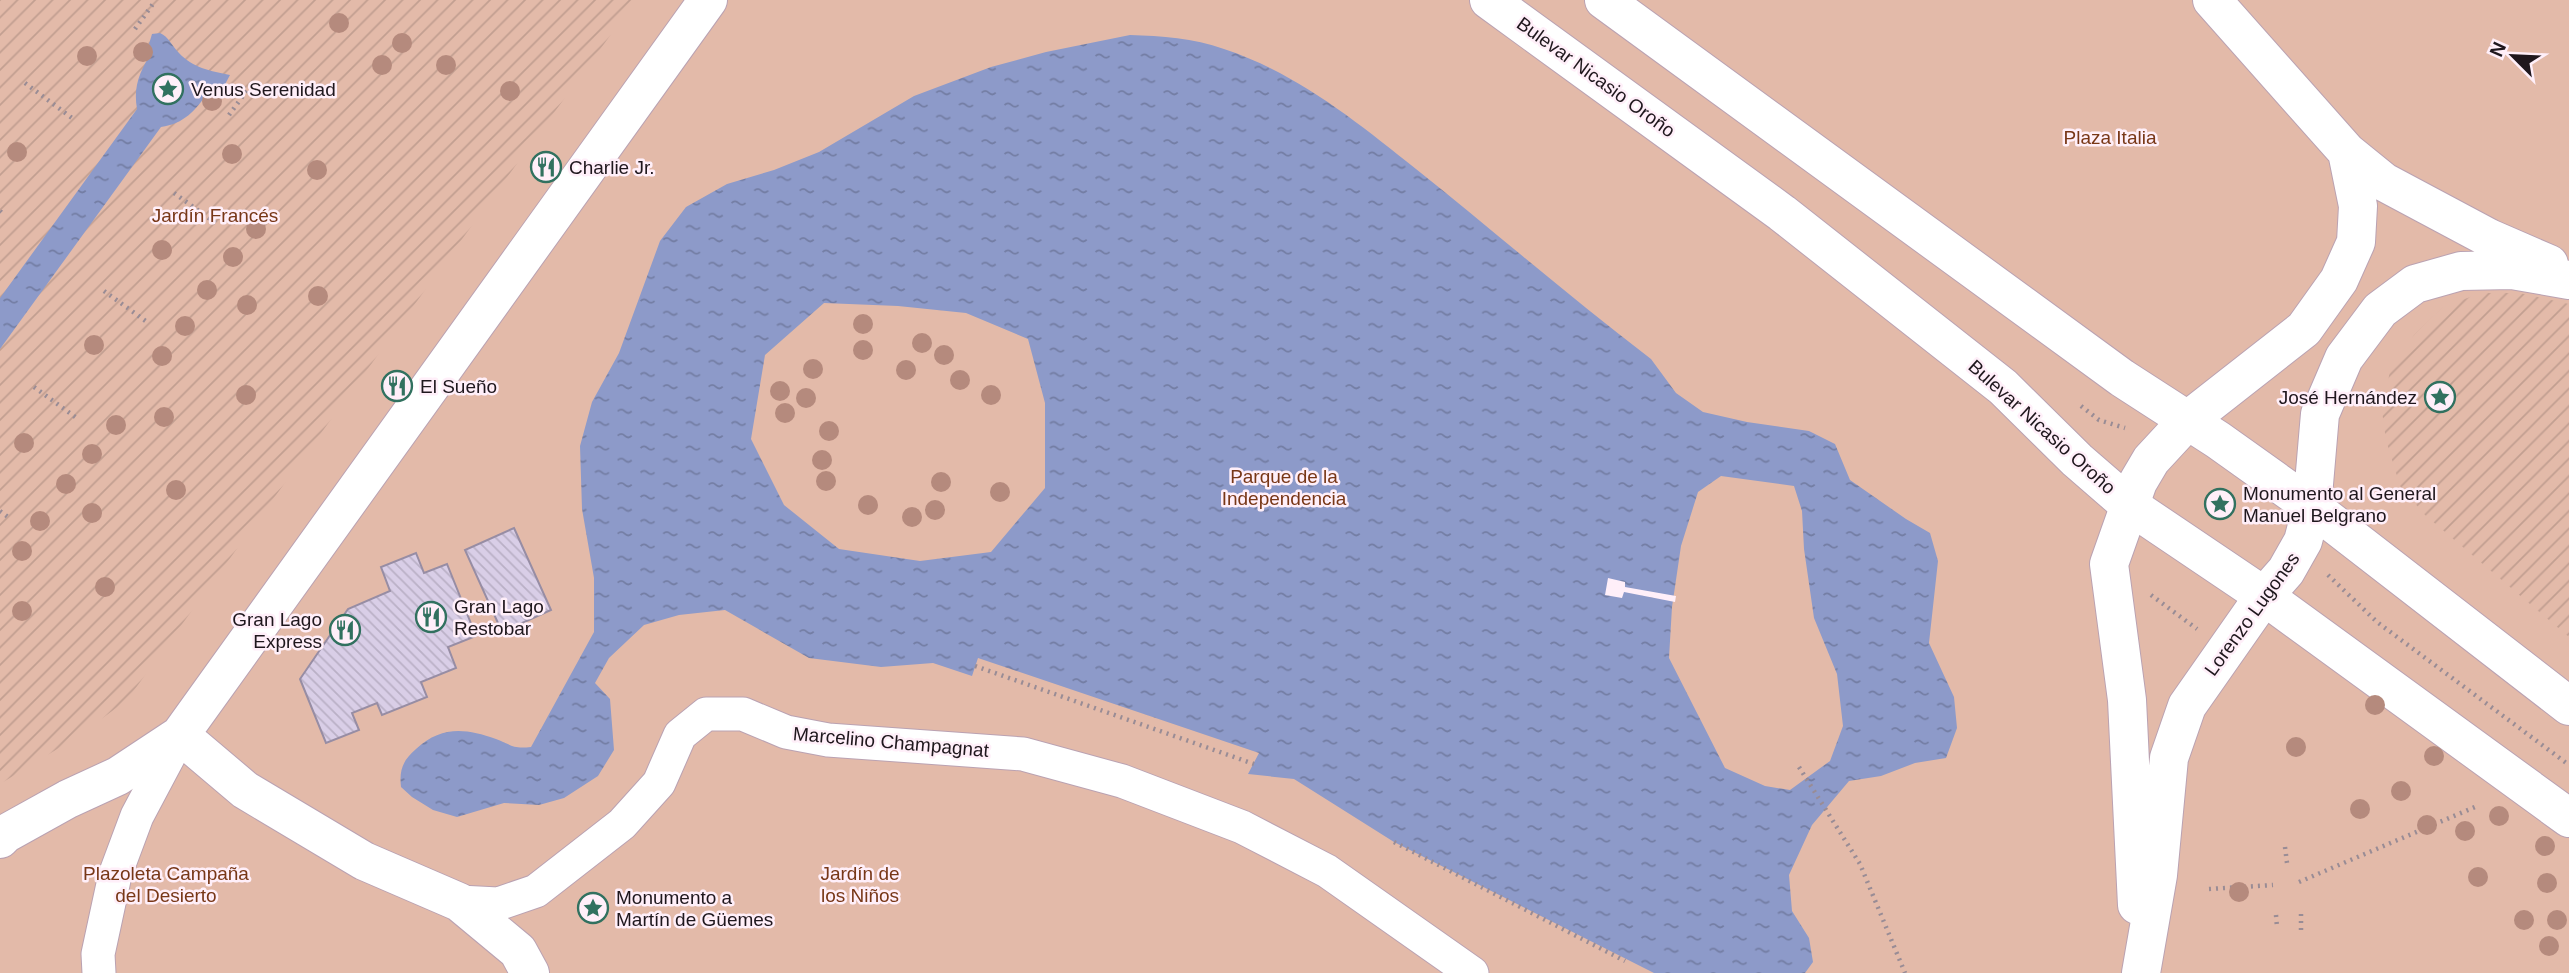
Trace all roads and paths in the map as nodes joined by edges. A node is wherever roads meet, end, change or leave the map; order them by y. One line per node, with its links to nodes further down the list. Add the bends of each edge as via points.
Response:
1 (708, 0): 30 (street)
2 (1489, 0): 21 (street, Bulevar Nicasio Oroño, via 1782,213 1992,379)
3 (1604, 0): 20 (street, via 2122,378)
4 (2212, 0): 11 (street)
5 (155, 1): 6 (path)
6 (135, 29)
7 (25, 83): 10 (path)
8 (248, 89): 9 (path)
9 (229, 115)
10 (72, 118)
11 (2347, 152): 14 (street, via 2384,182 2489,238); 20 (street, Lorenzo Lugones, via 2358,206 2356,242 2339,280 2304,329)
12 (174, 193): 13 (path)
13 (217, 225)
14 (2569, 273)
15 (2569, 281): 22 (street, Lorenzo Lugones, via 2512,270 2461,271 2415,284 2380,310 2344,358 2320,414)
16 (104, 290): 17 (path)
17 (147, 322)
18 (34, 387): 19 (path)
19 (78, 419)
20 (2189, 420): 21 (street, Lorenzo Lugones, via 2151,460); 22 (street)
21 (2129, 505): 26 (street, Bulevar Nicasio Oroño); 48 (street, Lorenzo Lugones, via 2109,564 2127,700)
22 (2312, 507): 26 (street, Lorenzo Lugones, via 2303,541); 29 (street)
23 (0, 511): 24 (path)
24 (8, 517)
25 (2150, 594): 27 (path)
26 (2264, 596): 34 (street, Bulevar Nicasio Oroño); 48 (street, Lorenzo Lugones, via 2187,706 2173,745 2158,874)
27 (2199, 631)
28 (975, 666): 31 (path)
29 (2569, 706)
30 (180, 735): 35 (street, via 118,776); 42 (street, Marcelino Champagnat, via 245,790 364,861); 49 (street, via 137,816 115,875 98,954)
31 (1254, 764)
32 (1799, 767): 52 (path, via 1860,864)
33 (2475, 807): 39 (path)
34 (2569, 818)
35 (0, 839)
36 (1394, 842): 47 (path)
37 (2285, 847): 38 (path)
38 (2287, 863)
39 (2299, 882)
40 (2273, 885): 41 (path)
41 (2208, 889)
42 (460, 902): 50 (street, via 518,951); 51 (street, Marcelino Champagnat, via 498,904 536,891 622,824 659,783 680,735 706,714 743,714 786,732 828,740 1023,754 1122,781 1242,827 1327,871)
43 (2301, 914): 46 (path)
44 (2276, 915): 45 (path)
45 (2277, 927)
46 (2301, 931)
47 (1625, 961)
48 (2141, 966)
49 (99, 973)
50 (530, 973)
51 (1472, 973)
52 (1905, 973)

